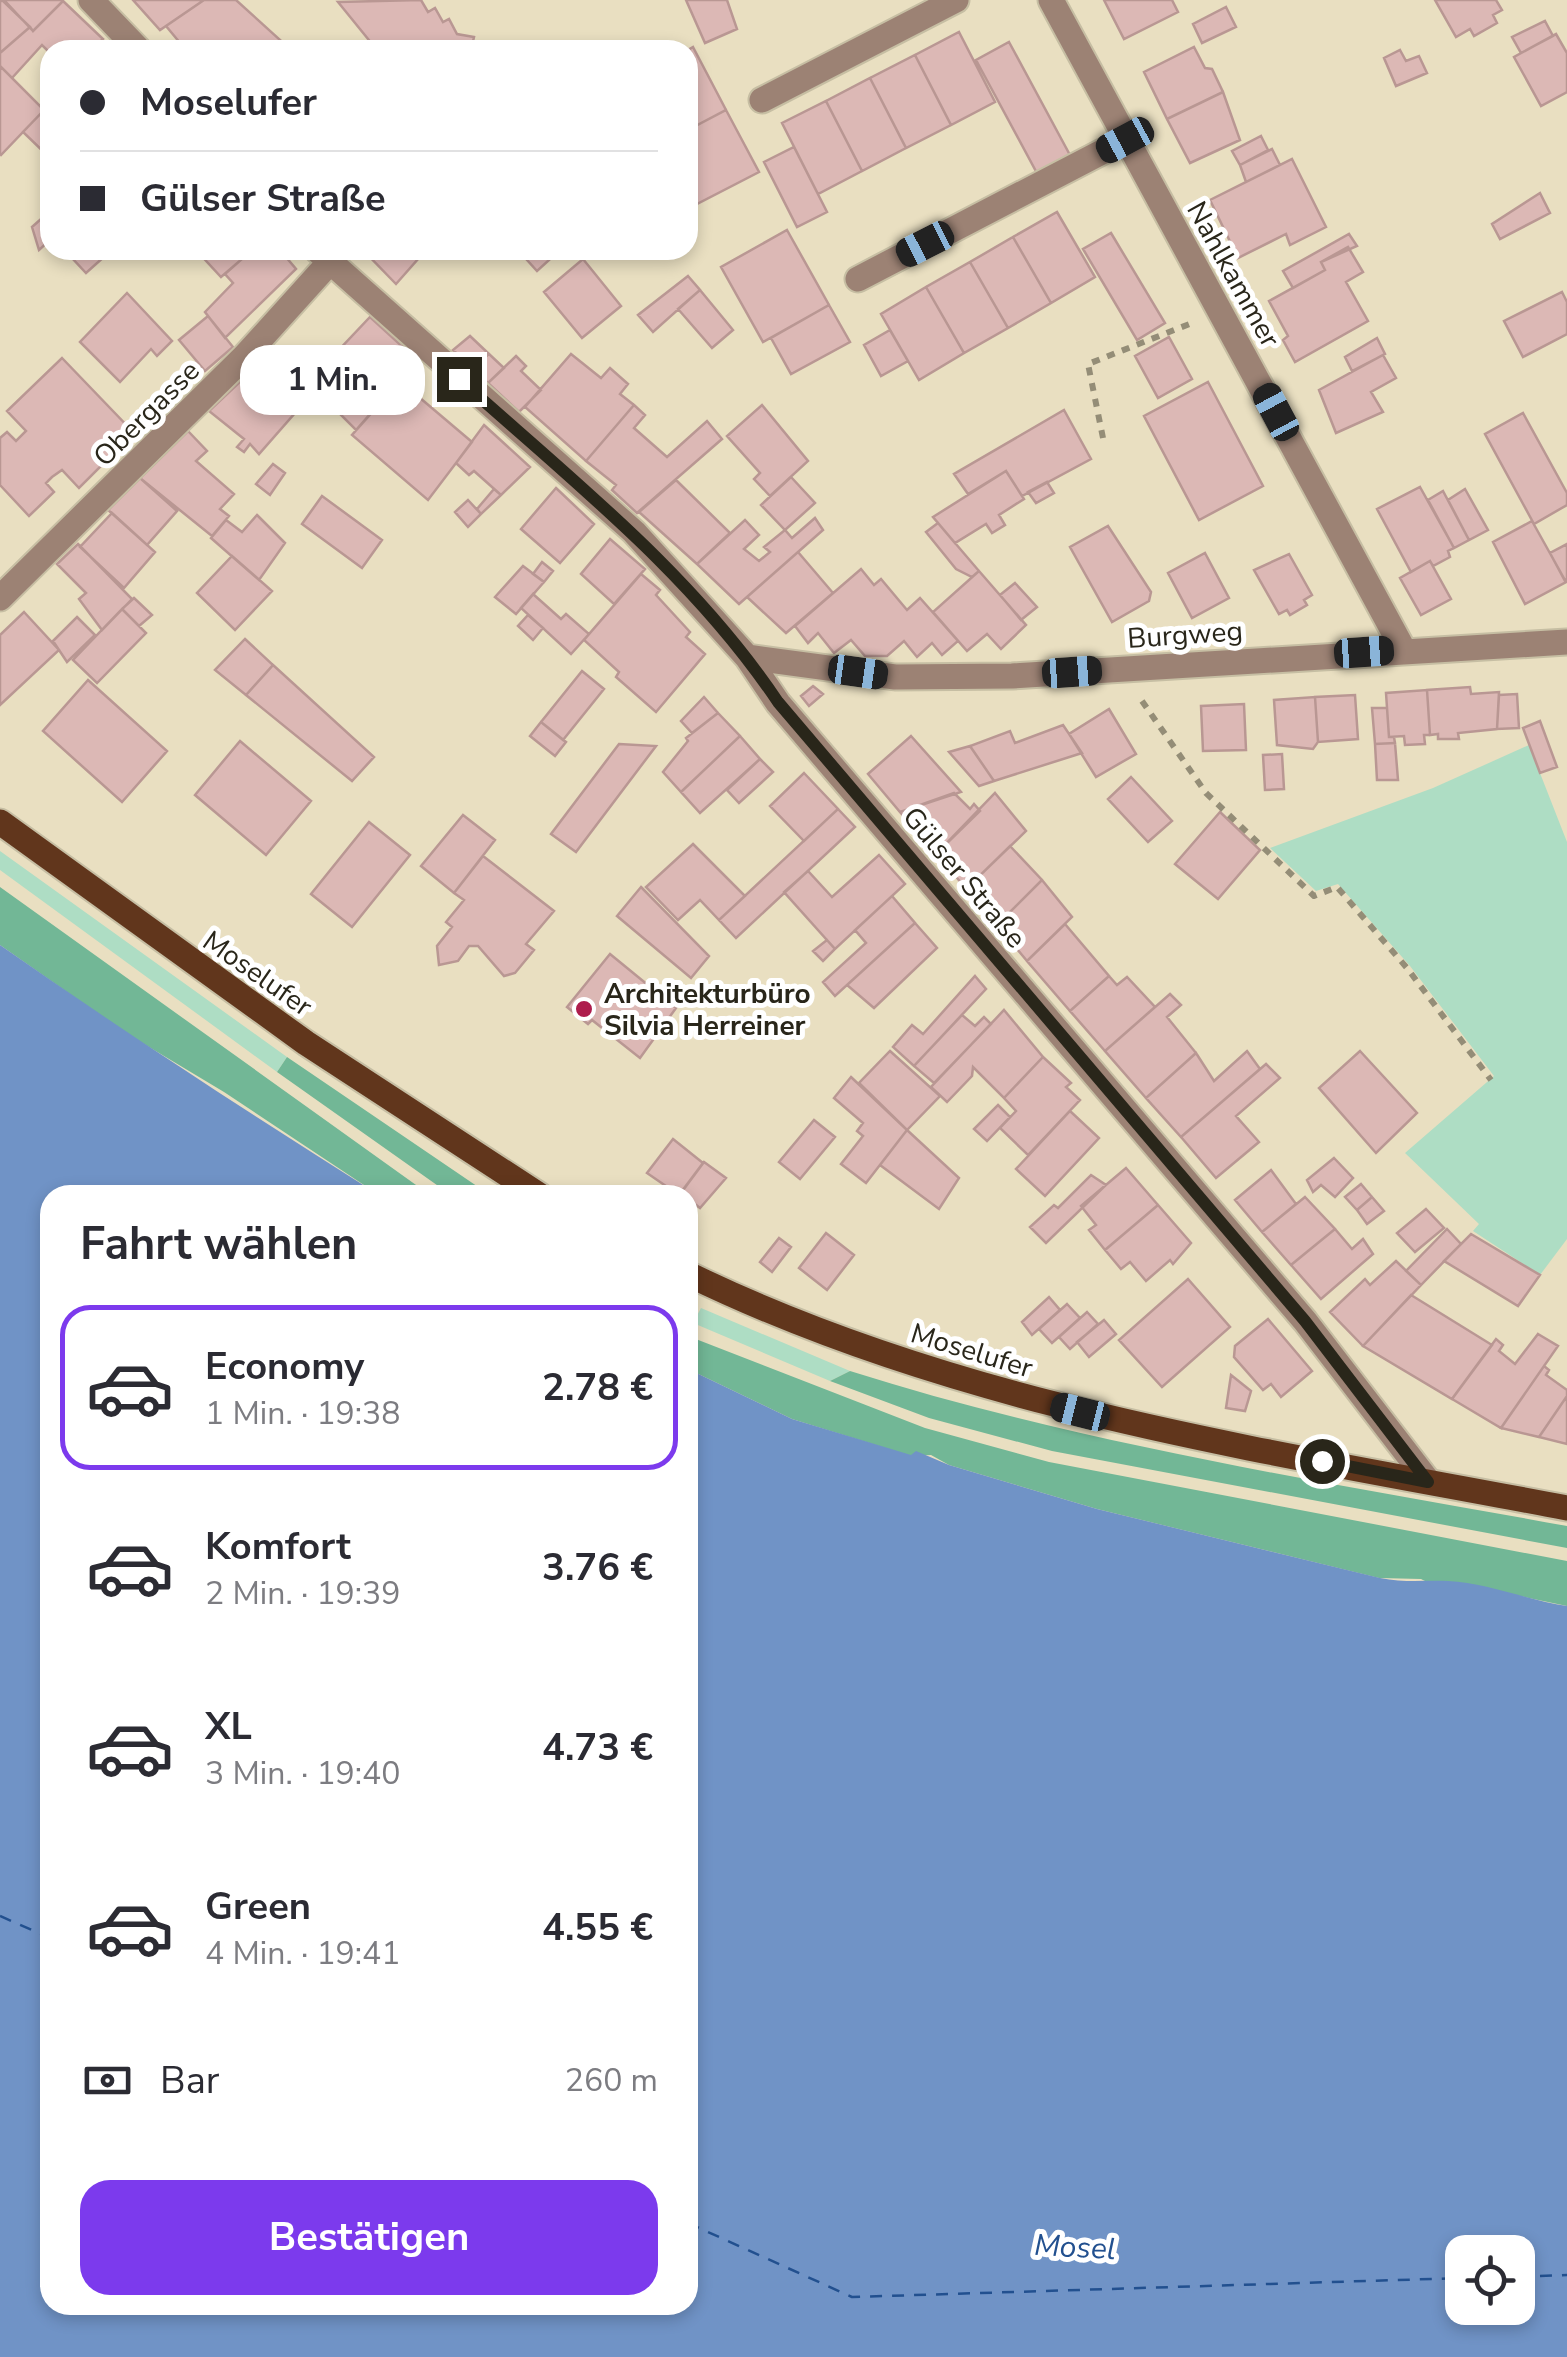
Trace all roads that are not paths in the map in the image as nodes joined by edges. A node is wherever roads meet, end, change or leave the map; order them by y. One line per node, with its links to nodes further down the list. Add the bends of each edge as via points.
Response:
1 (91, 0): 4 (street)
2 (956, 0): 5 (street)
3 (1051, 0): 6 (street, Nahlkammer)
4 (130, 40)
5 (762, 100)
6 (1125, 140): 9 (street); 12 (street, Nahlkammer)
7 (320, 260): 10 (street, Obergasse, via 232,370)
8 (328, 260): 13 (street, Gülser Straße, via 634,532)
9 (858, 279)
10 (0, 598)
11 (1567, 642): 12 (street, Burgweg)
12 (1403, 649): 13 (street, Burgweg, via 894,678)
13 (748, 658): 17 (street, Gülser Straße, via 778,702 1305,1321)
14 (0, 822): 15 (main road, Moselufer, via 306,1043)
15 (524, 1185)
16 (698, 1279): 17 (main road, Moselufer, via 807,1328 1049,1405)
17 (1428, 1482): 18 (main road)
18 (1567, 1508)

